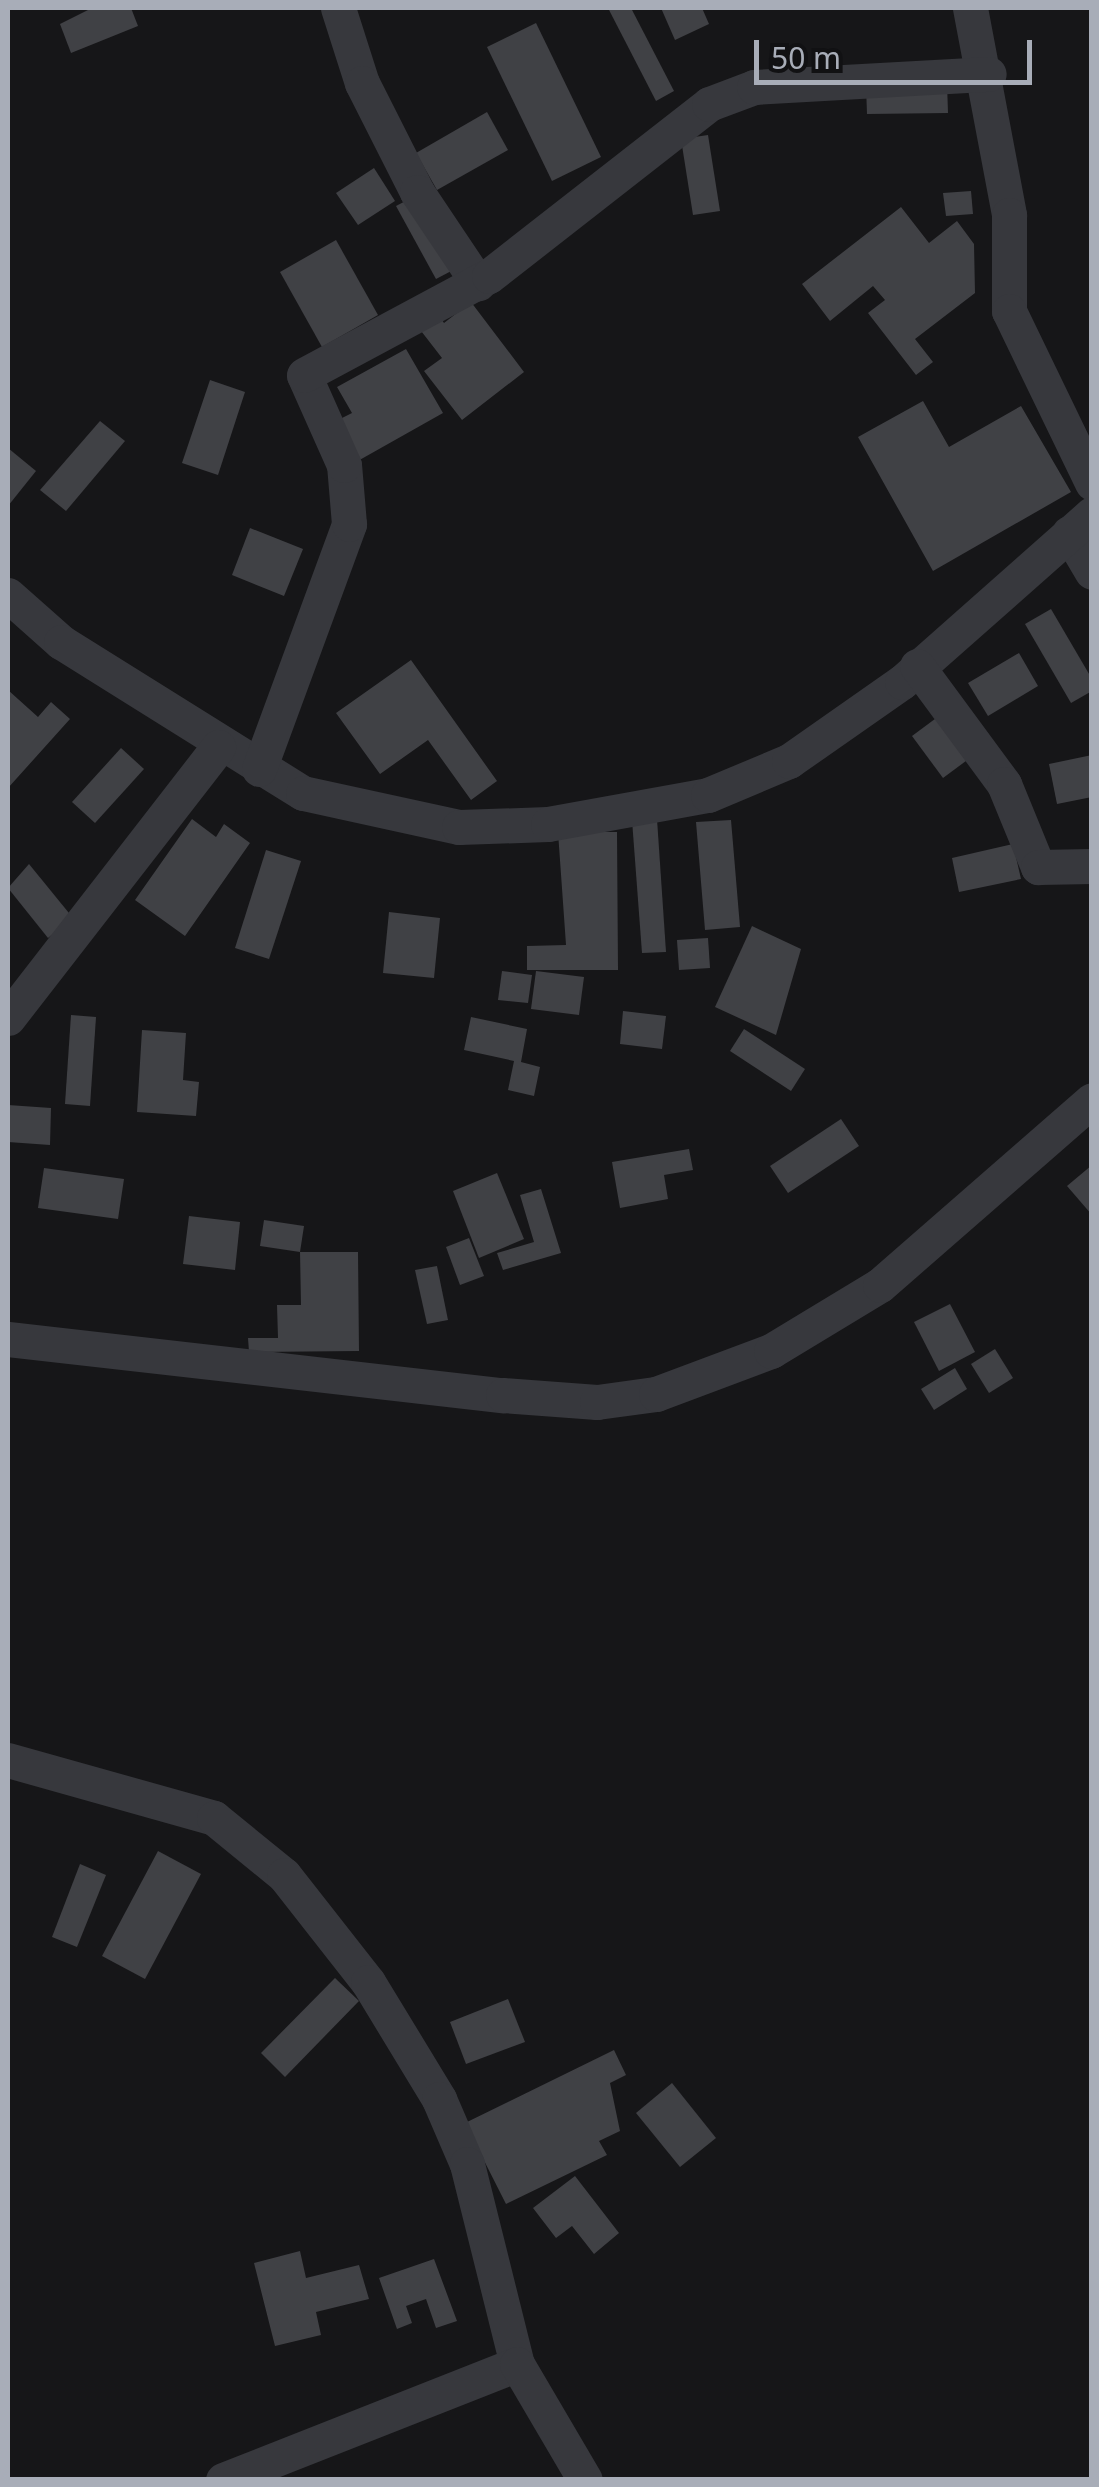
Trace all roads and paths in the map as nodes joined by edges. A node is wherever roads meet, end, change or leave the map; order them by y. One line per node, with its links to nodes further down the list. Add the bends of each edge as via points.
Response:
1 (338, 8): 4 (street, via 362,83 416,192)
2 (970, 8): 3 (street)
3 (990, 74): 4 (street, via 754,87 709,104); 5 (street, via 1010,216 1008,311)
4 (478, 283): 11 (street, via 304,374 344,465 348,524)
5 (1092, 483)
6 (1080, 523): 7 (street); 9 (street)
7 (1092, 572)
8 (8, 594): 10 (street, via 61,642)
9 (917, 666): 11 (street, via 752,780 548,824 459,827 370,814); 12 (street, via 1004,784 1038,867)
10 (218, 748): 11 (street); 13 (street)
11 (258, 769)
12 (1092, 866)
13 (8, 1018)
14 (1092, 1100): 15 (street, via 880,1285 771,1351 656,1394 597,1402 503,1395)
15 (8, 1339)
16 (8, 1760): 17 (street, via 214,1818 284,1875 368,1982 439,2099 468,2164)
17 (517, 2364): 18 (street); 19 (street)
18 (223, 2480)
19 (585, 2480)

